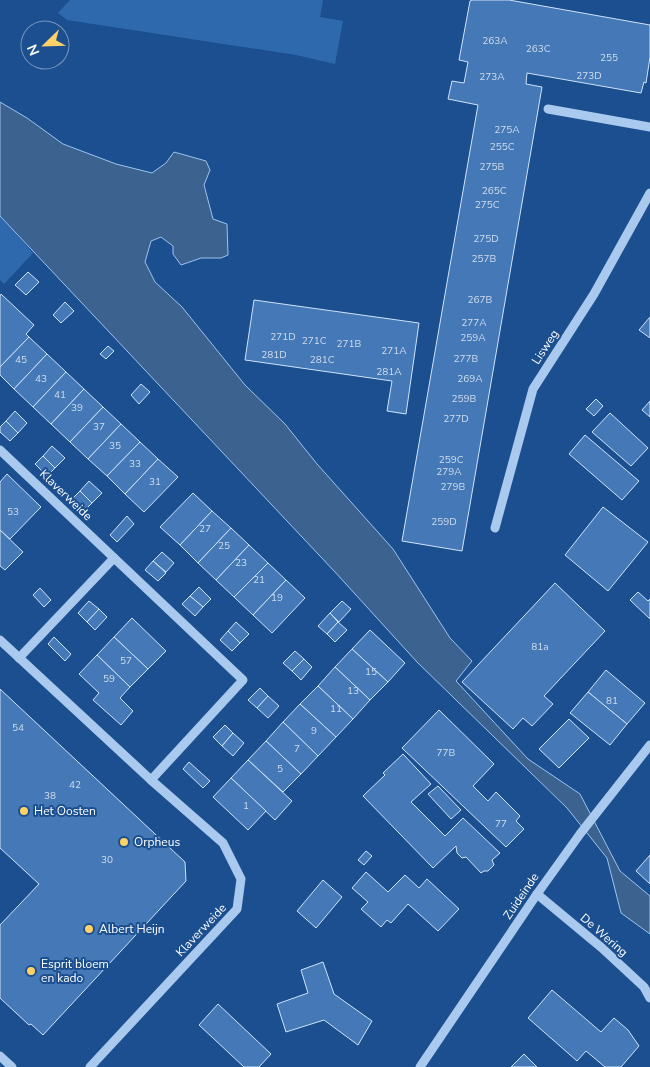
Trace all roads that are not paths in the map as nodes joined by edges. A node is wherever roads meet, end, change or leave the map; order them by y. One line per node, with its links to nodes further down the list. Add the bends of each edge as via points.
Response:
1 (548, 109): 2 (street)
2 (650, 127)
3 (650, 193): 5 (street, Lisweg, via 594,294 533,388)
4 (0, 450): 6 (street, Klaverweide)
5 (495, 528)
6 (114, 558): 8 (street); 10 (street, Klaverweide, via 243,680)
7 (0, 640): 8 (street, Klaverweide)
8 (19, 658): 10 (street, Klaverweide)
9 (650, 745): 11 (street, Zuideinde)
10 (151, 780): 15 (street, Klaverweide, via 223,843 241,879 236,909)
11 (537, 894): 12 (street, De Wering, via 602,948 644,987); 16 (street, Zuideinde)
12 (650, 998)
13 (0, 1056): 14 (street)
14 (12, 1067)
15 (90, 1067)
16 (420, 1067)

